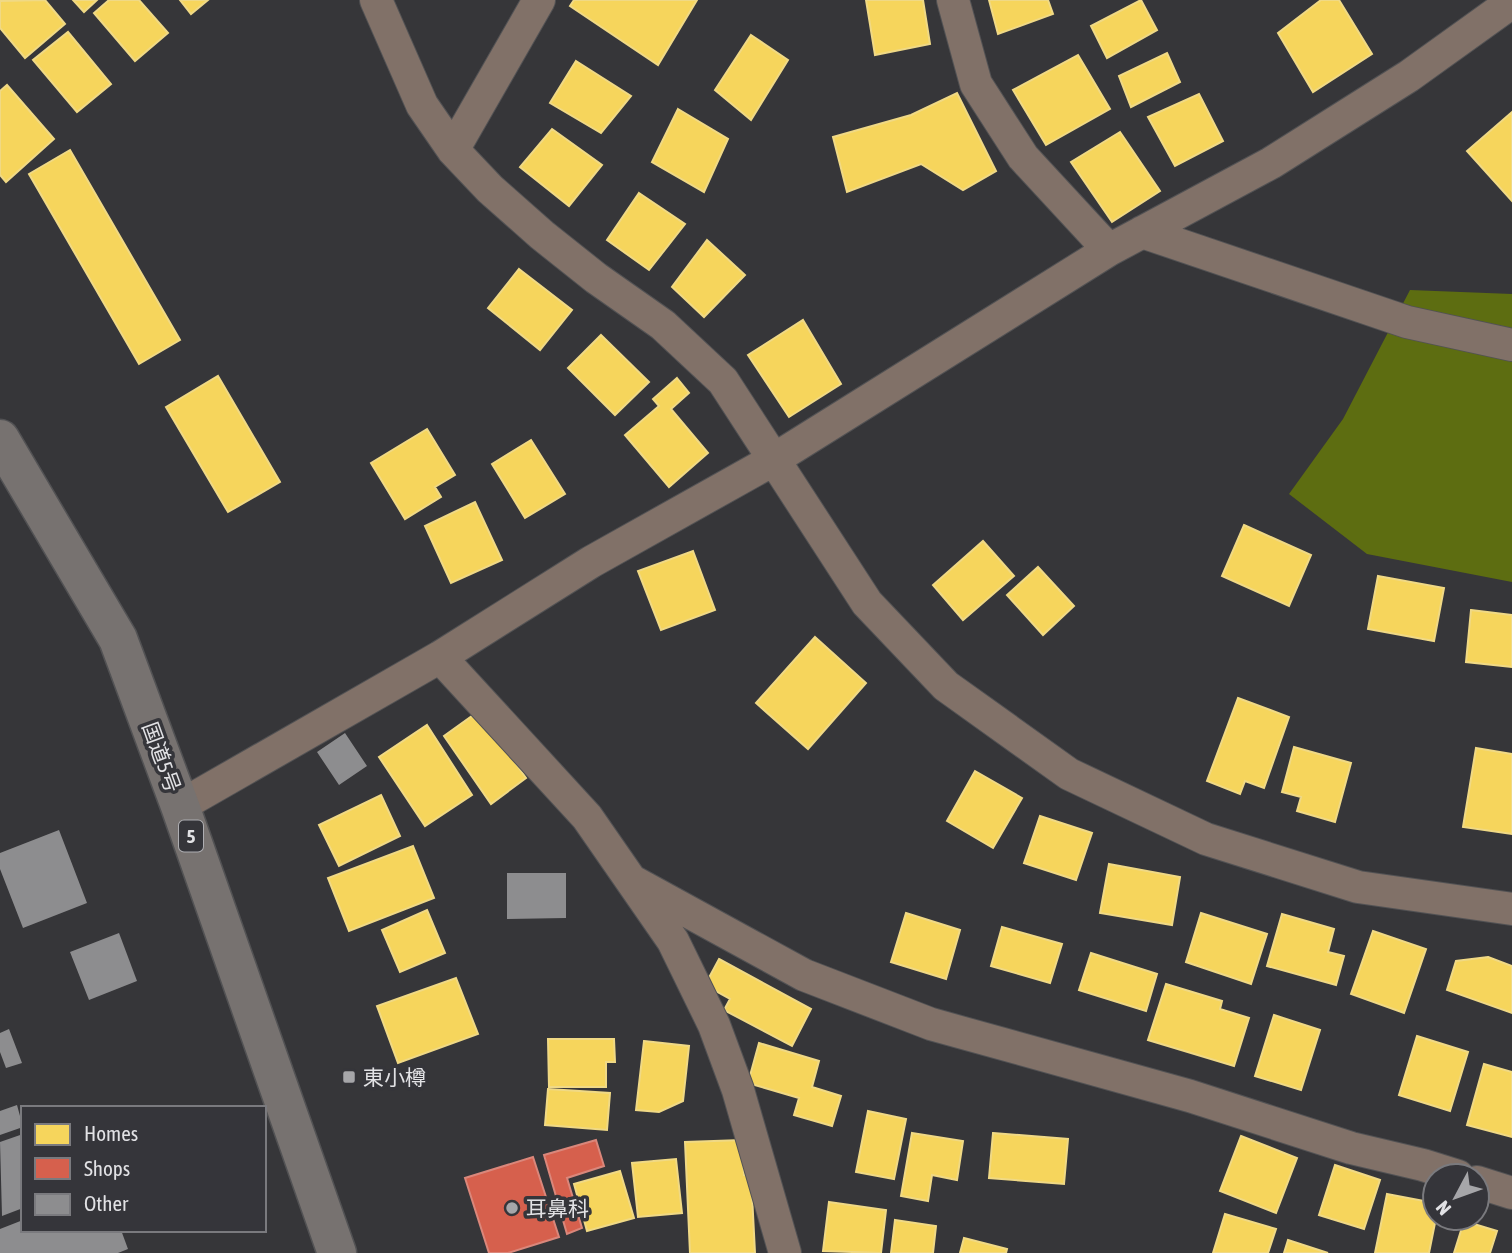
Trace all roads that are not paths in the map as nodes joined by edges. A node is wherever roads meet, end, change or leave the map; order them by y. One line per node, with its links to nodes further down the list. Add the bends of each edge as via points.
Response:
1 (376, 0): 5 (street, via 422,105)
2 (539, 0): 5 (street)
3 (953, 0): 7 (street, via 976,84 1024,158)
4 (1512, 2): 6 (street, via 1409,76 1271,163)
5 (453, 150): 10 (street, via 542,235 663,325 723,381)
6 (1142, 232): 7 (street); 8 (street, via 1406,322)
7 (1109, 250): 10 (street)
8 (1512, 345)
9 (0, 439): 12 (highway, 国道5号 / 5, via 118,639)
10 (773, 460): 11 (street, via 591,562); 14 (street, via 867,603 946,685 1069,774 1206,839 1358,887)
11 (440, 657): 12 (street); 13 (street, via 587,817)
12 (180, 806): 18 (highway, 国道5号 / 5)
13 (634, 882): 15 (street, via 804,975 931,1024); 19 (street, via 673,941 714,1025 738,1090)
14 (1512, 909)
15 (1421, 1165)
16 (1491, 1186): 17 (street)
17 (1512, 1193)
18 (337, 1253)
19 (785, 1253)

